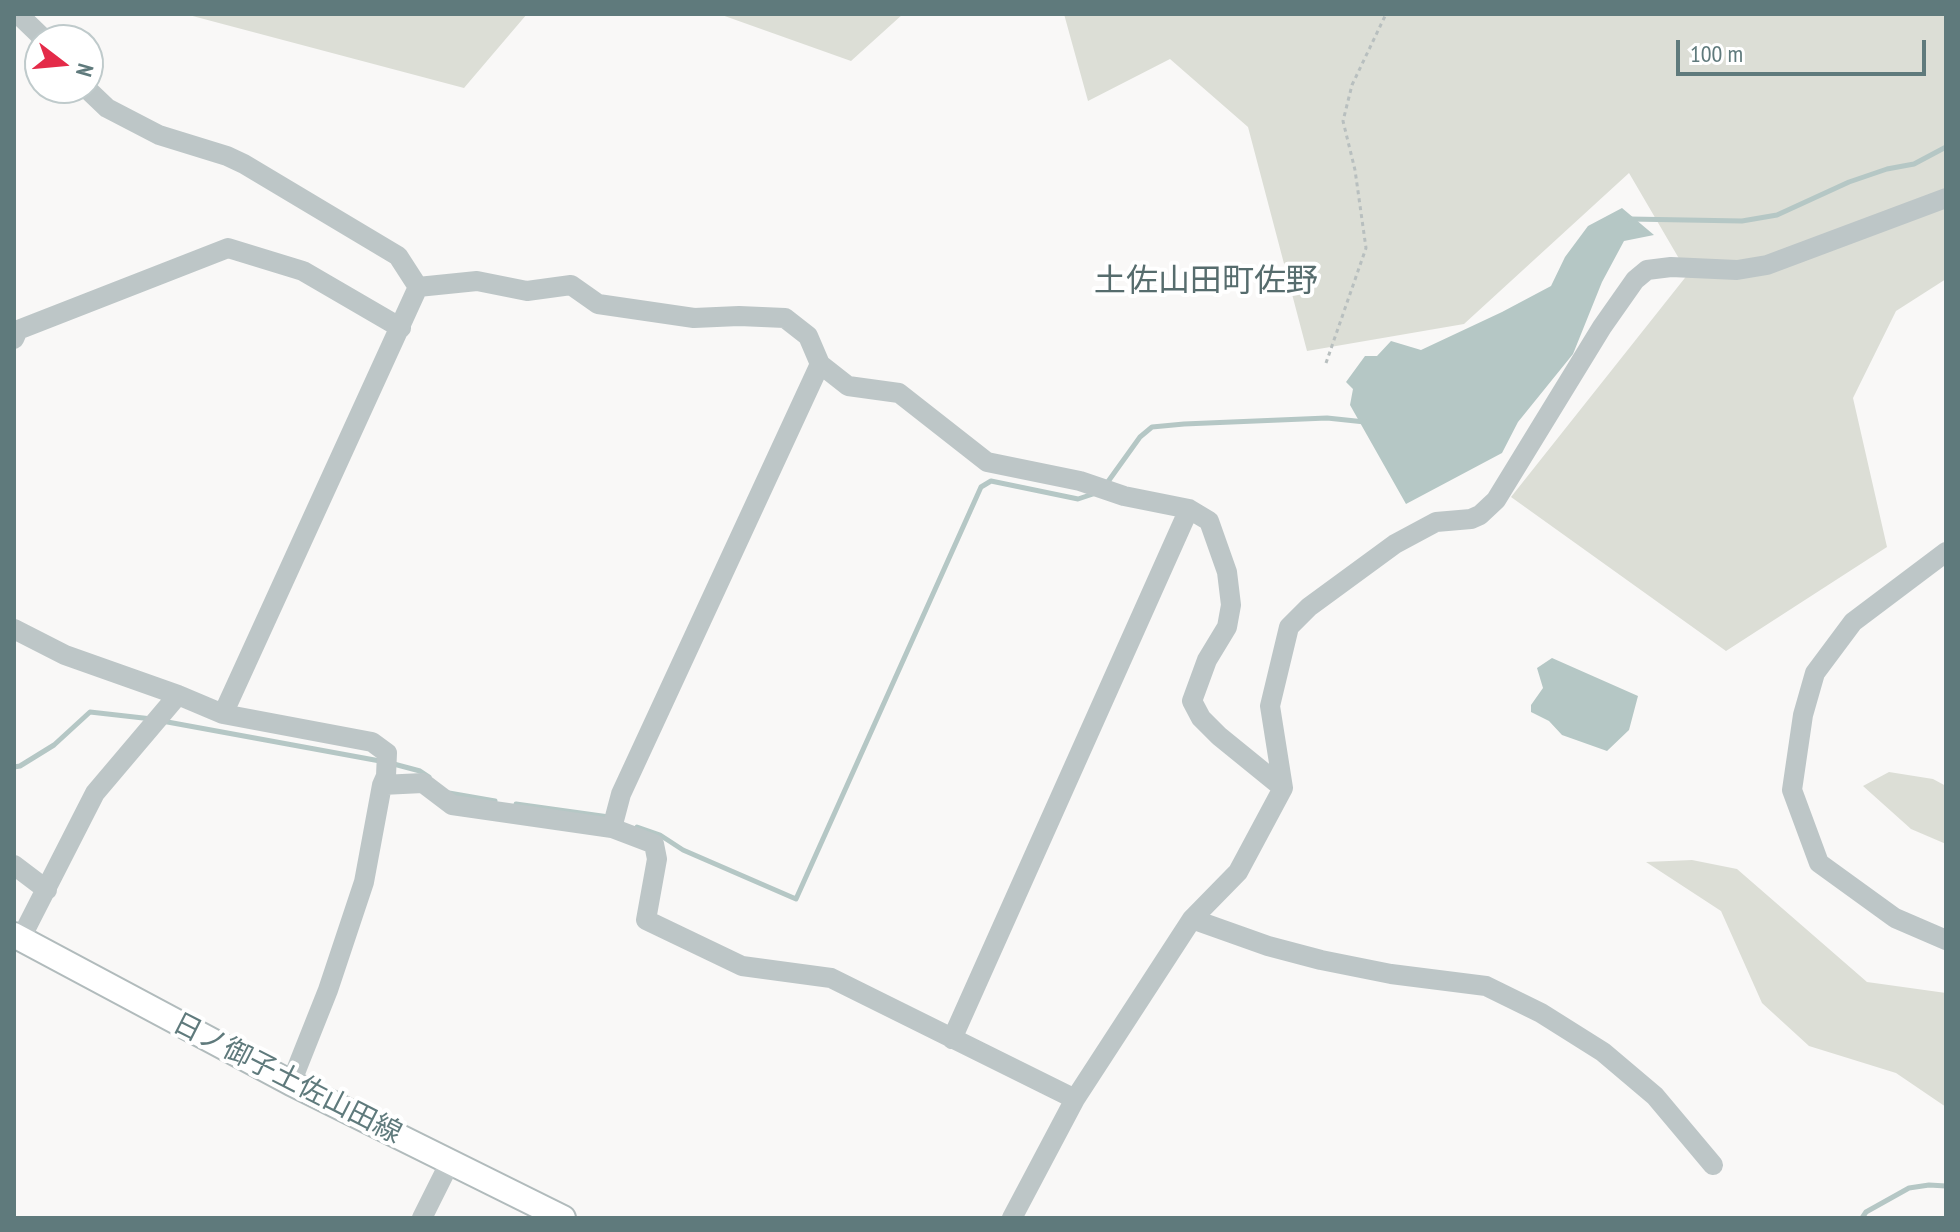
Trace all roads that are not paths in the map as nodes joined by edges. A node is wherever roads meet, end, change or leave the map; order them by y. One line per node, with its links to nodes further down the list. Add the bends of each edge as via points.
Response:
1 (103, 104): 3 (street, via 159,135 244,164 398,256)
2 (1946, 198): 13 (street, via 1767,265 1737,270 1671,267 1647,270 1635,280 1496,500 1471,519 1436,522 1395,544 1289,627 1270,706)
3 (418, 287): 4 (street); 6 (street, via 477,281 527,291 571,285 598,304 694,318 785,318 808,336)
4 (401, 328): 5 (street, via 303,271 228,248 18,330); 11 (street)
5 (14, 339)
6 (820, 364): 7 (street, via 848,386 899,393 987,462); 14 (street, via 621,794)
7 (1189, 509): 13 (street, via 1209,521 1227,572 1231,605 1227,627 1192,701 1219,736); 20 (street)
8 (1946, 552): 19 (street, via 1853,622 1815,673 1792,790 1819,863 1895,918)
9 (14, 629): 10 (street, via 65,655)
10 (178, 695): 11 (street); 16 (street, via 95,793)
11 (223, 714): 12 (street, via 372,742 387,753)
12 (384, 781): 14 (street, via 423,783 452,805); 21 (street, via 364,882)
13 (1283, 788): 17 (street, via 1238,872)
14 (612, 828): 20 (street, via 654,844 657,859 646,920 742,966 831,978)
15 (14, 865): 16 (street)
16 (47, 890): 18 (street)
17 (1192, 919): 22 (street); 24 (street, via 1321,960 1486,986 1603,1052 1655,1096)
18 (17, 937): 21 (main road, 日ノ御子土佐山田線)
19 (1946, 940)
20 (952, 1039): 22 (street)
21 (291, 1083): 23 (main road, 日ノ御子土佐山田線)
22 (1075, 1099): 27 (street)
23 (450, 1162): 25 (street); 26 (main road, 日ノ御子土佐山田線)
24 (1713, 1165)
25 (422, 1218)
26 (563, 1218)
27 (1012, 1218)

